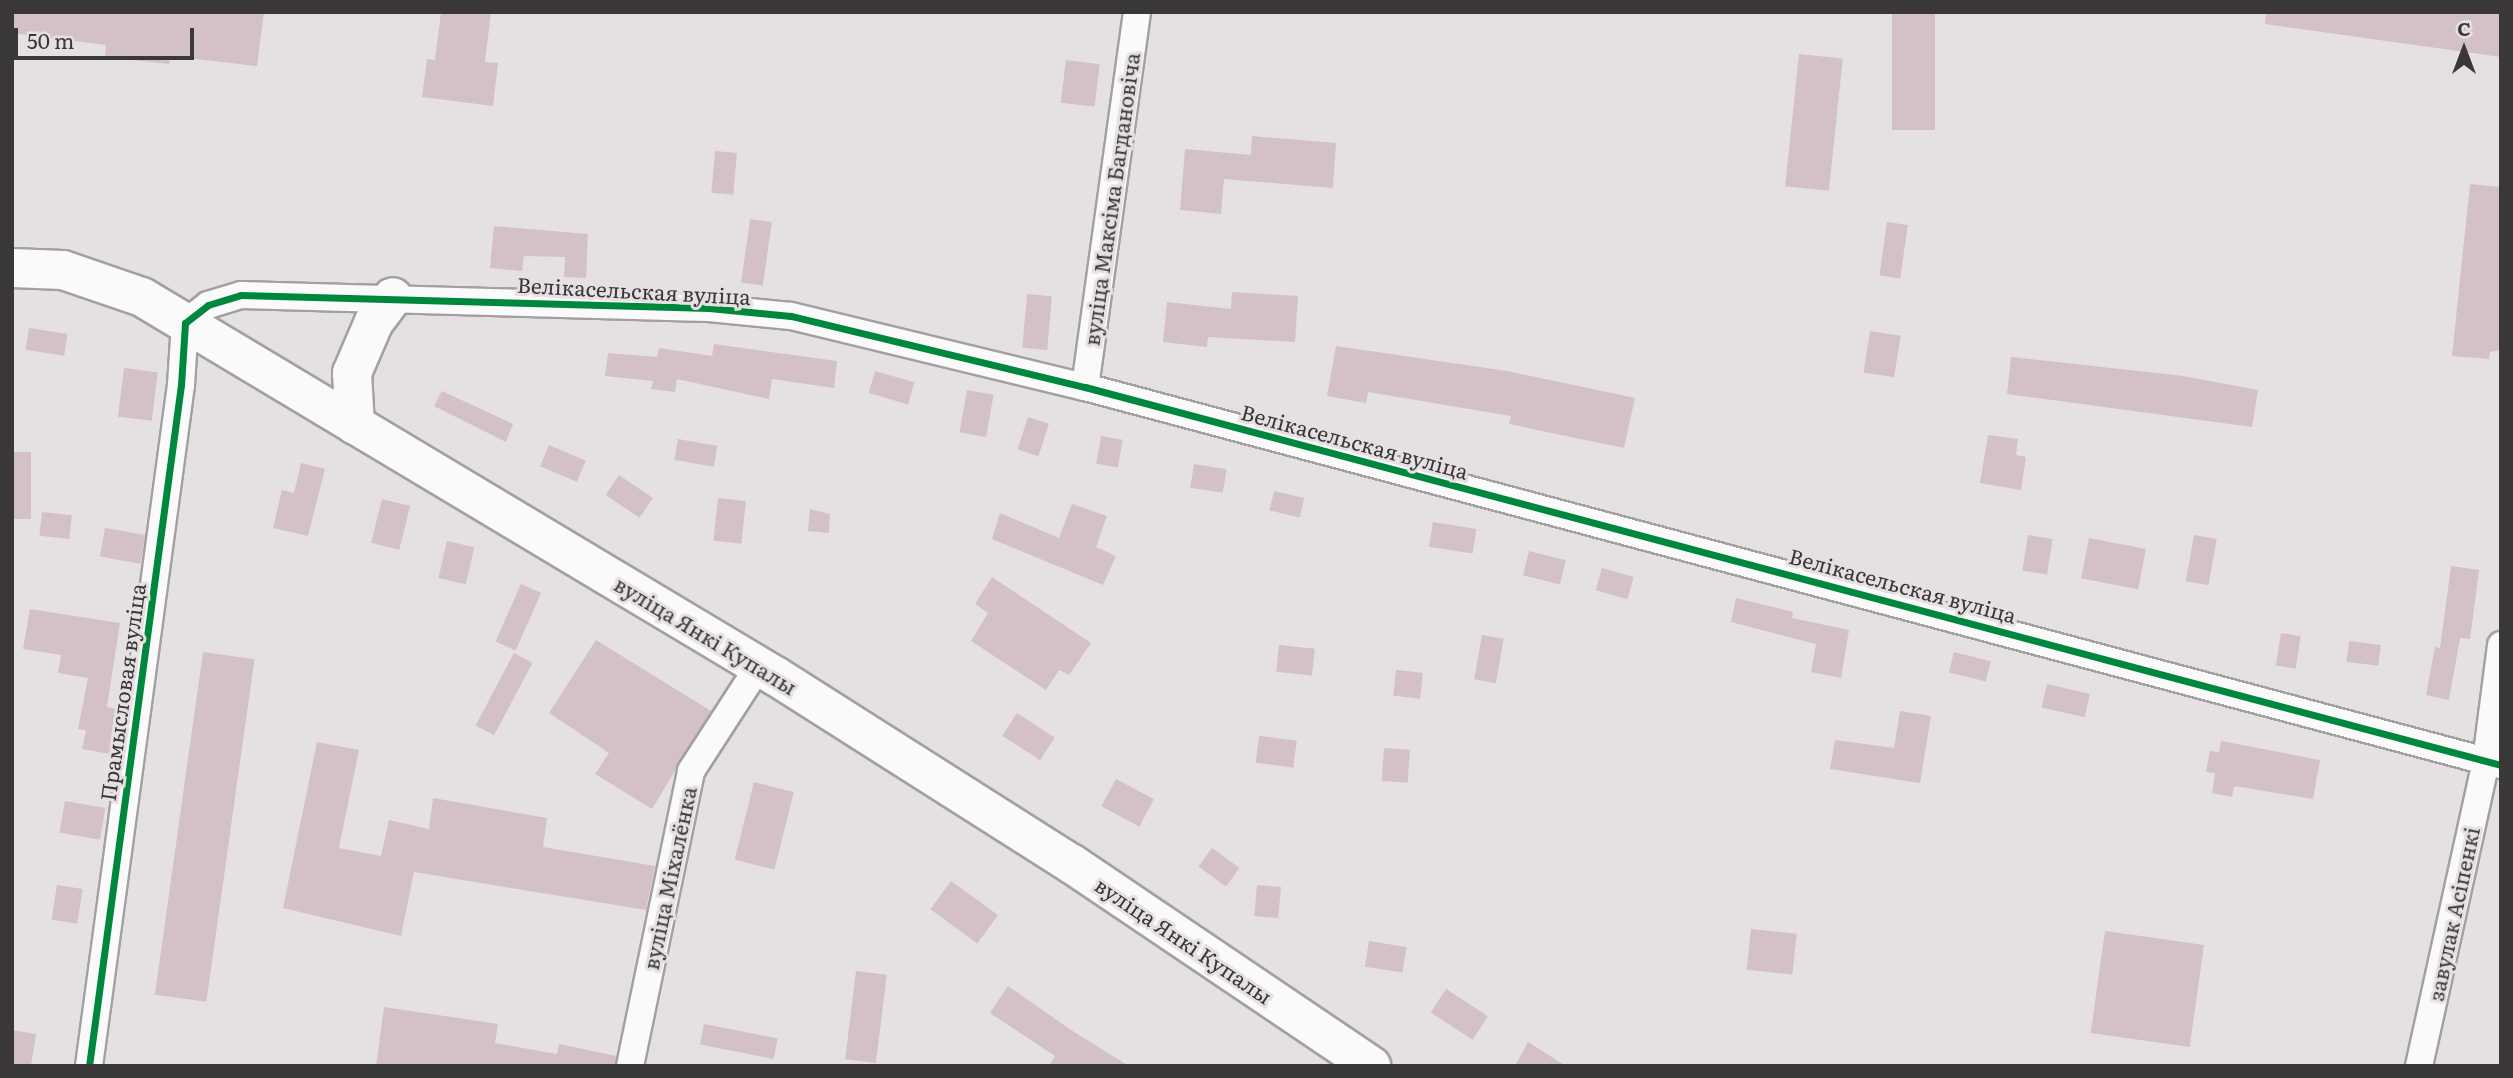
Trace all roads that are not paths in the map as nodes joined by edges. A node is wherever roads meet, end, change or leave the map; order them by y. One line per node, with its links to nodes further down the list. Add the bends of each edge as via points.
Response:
1 (1137, 12): 5 (street, вуліца Максіма Багдановіча)
2 (12, 268): 4 (main road, вуліца Янкі Купалы, via 63,270 142,297)
3 (393, 297): 4 (street, Велікасельская вуліца, via 240,295 208,304); 5 (street, Велікасельская вуліца, via 709,308 791,316); 6 (main road, via 374,322 352,373)
4 (185, 323): 6 (main road, вуліца Янкі Купалы); 10 (street, Прамысловая вуліца, via 179,398)
5 (1085, 387): 9 (street, Велікасельская вуліца)
6 (355, 425): 8 (main road, вуліца Янкі Купалы)
7 (2501, 645): 9 (street)
8 (759, 666): 11 (street, вуліца Міхалёнка, via 691,771); 12 (main road, вуліца Янкі Купалы, via 1072,864)
9 (2494, 763): 13 (street, завулак Асіпенкі)
10 (89, 1066)
11 (630, 1066)
12 (1371, 1066)
13 (2419, 1066)

